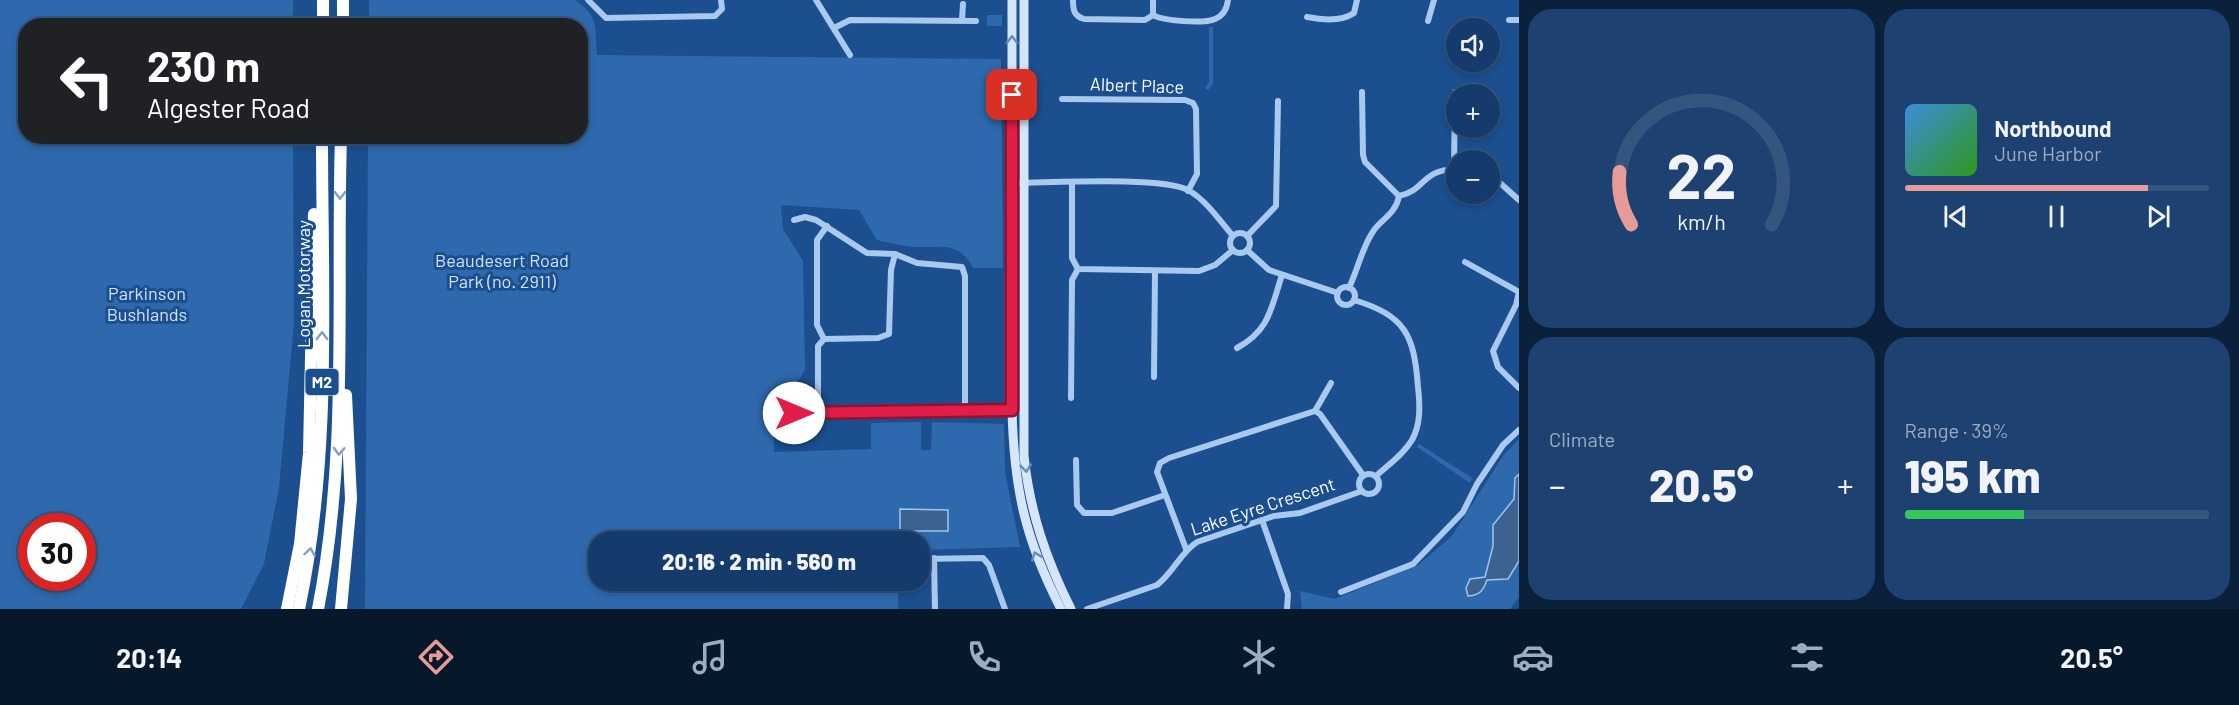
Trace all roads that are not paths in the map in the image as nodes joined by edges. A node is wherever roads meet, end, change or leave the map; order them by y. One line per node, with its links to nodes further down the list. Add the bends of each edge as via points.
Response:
1 (323, 0): 16 (highway)
2 (343, 0): 17 (highway)
3 (588, 0): 4 (street, via 606,18 715,16 722,9)
4 (721, 0)
5 (816, 0): 23 (street)
6 (1012, 0): 32 (main road, one-way to 6)
7 (1024, 0): 33 (main road)
8 (1073, 0): 14 (street, via 1077,17 1084,19 1145,20)
9 (1153, 0): 14 (street)
10 (1228, 0): 14 (street, via 1215,20 1161,20)
11 (1357, 0): 15 (street, via 1354,13 1349,16 1320,20)
12 (1434, 0): 22 (street)
13 (963, 4): 18 (street)
14 (1153, 15)
15 (1306, 17)
16 (323, 18)
17 (343, 18)
18 (962, 20): 21 (street); 23 (street, via 850,20)
19 (1509, 20): 20 (street)
20 (1519, 20)
21 (976, 21)
22 (1428, 21)
23 (834, 28): 24 (street)
24 (850, 55)
25 (1362, 92): 37 (street, via 1365,162)
26 (1062, 99): 36 (street, Albert Place, via 1193,103 1197,174)
27 (1278, 101): 42 (street, via 1276,206)
28 (322, 144): 30 (highway, Logan Motorway / M2)
29 (341, 144): 56 (highway, Logan Motorway / M2, one-way to 56)
30 (322, 154): 74 (highway, via 315,177 309,444); 82 (highway, Logan Motorway / M2, one-way to 30, via 314,524 320,456)
31 (1446, 170): 37 (street, via 1432,172 1413,191)
32 (1013, 183): 33 (street); 61 (main road)
33 (1024, 183): 34 (street); 62 (main road)
34 (1072, 183): 36 (street, via 1154,183); 47 (street, via 1072,258)
35 (1500, 183): 38 (street)
36 (1188, 191): 41 (street)
37 (1399, 196): 50 (street, via 1394,210 1367,243)
38 (1519, 199)
39 (794, 220): 40 (street, via 805,217)
40 (827, 226): 45 (street, via 867,253); 54 (street, via 817,240 817,324)
41 (1233, 236): 42 (street); 43 (street)
42 (1246, 236): 44 (street, via 1250,244)
43 (1233, 250): 44 (street); 48 (street, via 1208,268)
44 (1247, 250): 49 (street, via 1269,270)
45 (895, 254): 54 (street, via 889,334 878,338); 64 (street, via 917,263 956,264 963,270)
46 (1465, 262): 51 (street)
47 (1078, 269): 48 (street); 60 (street, via 1072,280)
48 (1155, 271): 57 (street)
49 (1282, 275): 52 (street); 55 (street, via 1264,325)
50 (1349, 288): 52 (street); 53 (street, via 1354,293)
51 (1519, 292): 59 (street, via 1493,351 1498,367)
52 (1338, 293): 53 (street, via 1343,304)
53 (1353, 300): 70 (street, via 1404,328 1415,351 1420,405 1417,428 1411,441)
54 (824, 339): 66 (street, via 818,346)
55 (1237, 348)
56 (340, 371): 78 (highway, via 348,401 351,455); 83 (highway, Logan Motorway / M2, one-way to 83, via 335,502)
57 (1154, 377)
58 (1331, 383): 63 (street)
59 (1519, 388)
60 (1071, 398)
61 (1012, 410): 62 (main road); 64 (street); 88 (main road, one-way to 61, via 1041,571 1024,520)
62 (1024, 410): 89 (main road, one-way to 89, via 1024,456 1032,510 1047,557)
63 (1315, 411): 69 (street); 72 (street, via 1160,463 1157,472)
64 (965, 412): 66 (street)
65 (794, 413): 66 (street)
66 (818, 413)
67 (1519, 430): 79 (street, via 1477,484 1463,512 1413,564)
68 (1076, 460): 72 (street, via 1077,505 1084,513 1112,513)
69 (1363, 475): 70 (street); 71 (street, via 1359,482)
70 (1376, 476): 71 (street, via 1377,489 1368,494)
71 (1362, 491): 73 (street, Lake Eyre Crescent, via 1300,513)
72 (1166, 495): 75 (street)
73 (1262, 520): 75 (street, Lake Eyre Crescent); 91 (street, via 1288,594)
74 (300, 544): 80 (highway); 81 (highway)
75 (1186, 549): 90 (street, Lake Eyre Crescent, via 1157,585)
76 (930, 558): 77 (street)
77 (934, 558): 86 (street); 87 (street, via 983,558)
78 (345, 567): 84 (highway); 85 (highway)
79 (1341, 592)
80 (278, 609)
81 (287, 609)
82 (299, 609)
83 (318, 609)
84 (335, 609)
85 (341, 609)
86 (935, 609)
87 (1005, 609)
88 (1061, 609)
89 (1071, 609)
90 (1087, 609)
91 (1287, 609)

